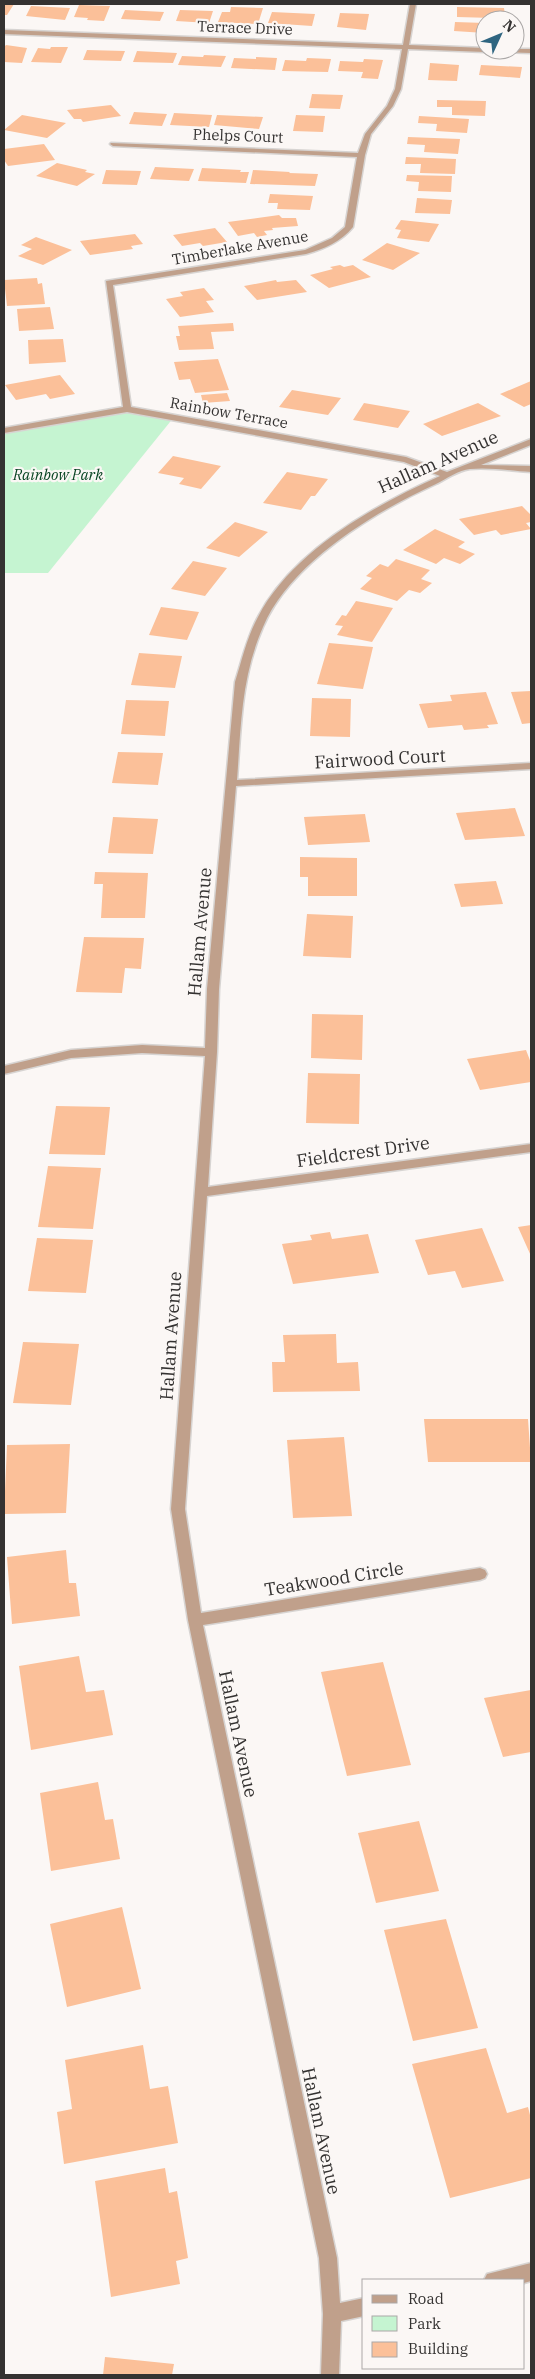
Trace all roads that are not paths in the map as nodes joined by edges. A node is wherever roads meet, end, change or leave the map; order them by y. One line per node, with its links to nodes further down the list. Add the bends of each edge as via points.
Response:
1 (413, 4): 3 (street, Timberlake Avenue)
2 (4, 32): 3 (street, Terrace Drive)
3 (406, 47): 4 (street, Terrace Drive); 6 (street, Timberlake Avenue, via 398,89 390,106 368,134)
4 (475, 50)
5 (113, 144): 6 (street, Phelps Court)
6 (361, 154): 7 (street, Timberlake Avenue, via 349,227 328,244 270,259 109,284)
7 (127, 409): 8 (street, Rainbow Terrace); 12 (street, Rainbow Terrace, via 406,460)
8 (4, 430)
9 (531, 442): 10 (street, Hallam Avenue)
10 (467, 467): 11 (street); 12 (street, Hallam Avenue)
11 (531, 469)
12 (446, 475): 14 (street, Hallam Avenue, via 386,504 348,528 303,566 269,607 254,638 240,682)
13 (531, 766): 14 (street, Fairwood Court)
14 (230, 783): 15 (street, Hallam Avenue)
15 (211, 1052): 16 (street, via 142,1049 72,1054); 18 (street, Hallam Avenue)
16 (4, 1070)
17 (531, 1148): 18 (street, Fieldcrest Drive)
18 (200, 1192): 20 (street, Hallam Avenue, via 178,1509)
19 (480, 1574): 20 (street, Teakwood Circle)
20 (195, 1620): 24 (street, Hallam Avenue, via 328,2258)
21 (531, 2272): 22 (street)
22 (498, 2279)
23 (362, 2307): 24 (street)
24 (332, 2314): 25 (street, Hallam Avenue)
25 (330, 2375)

